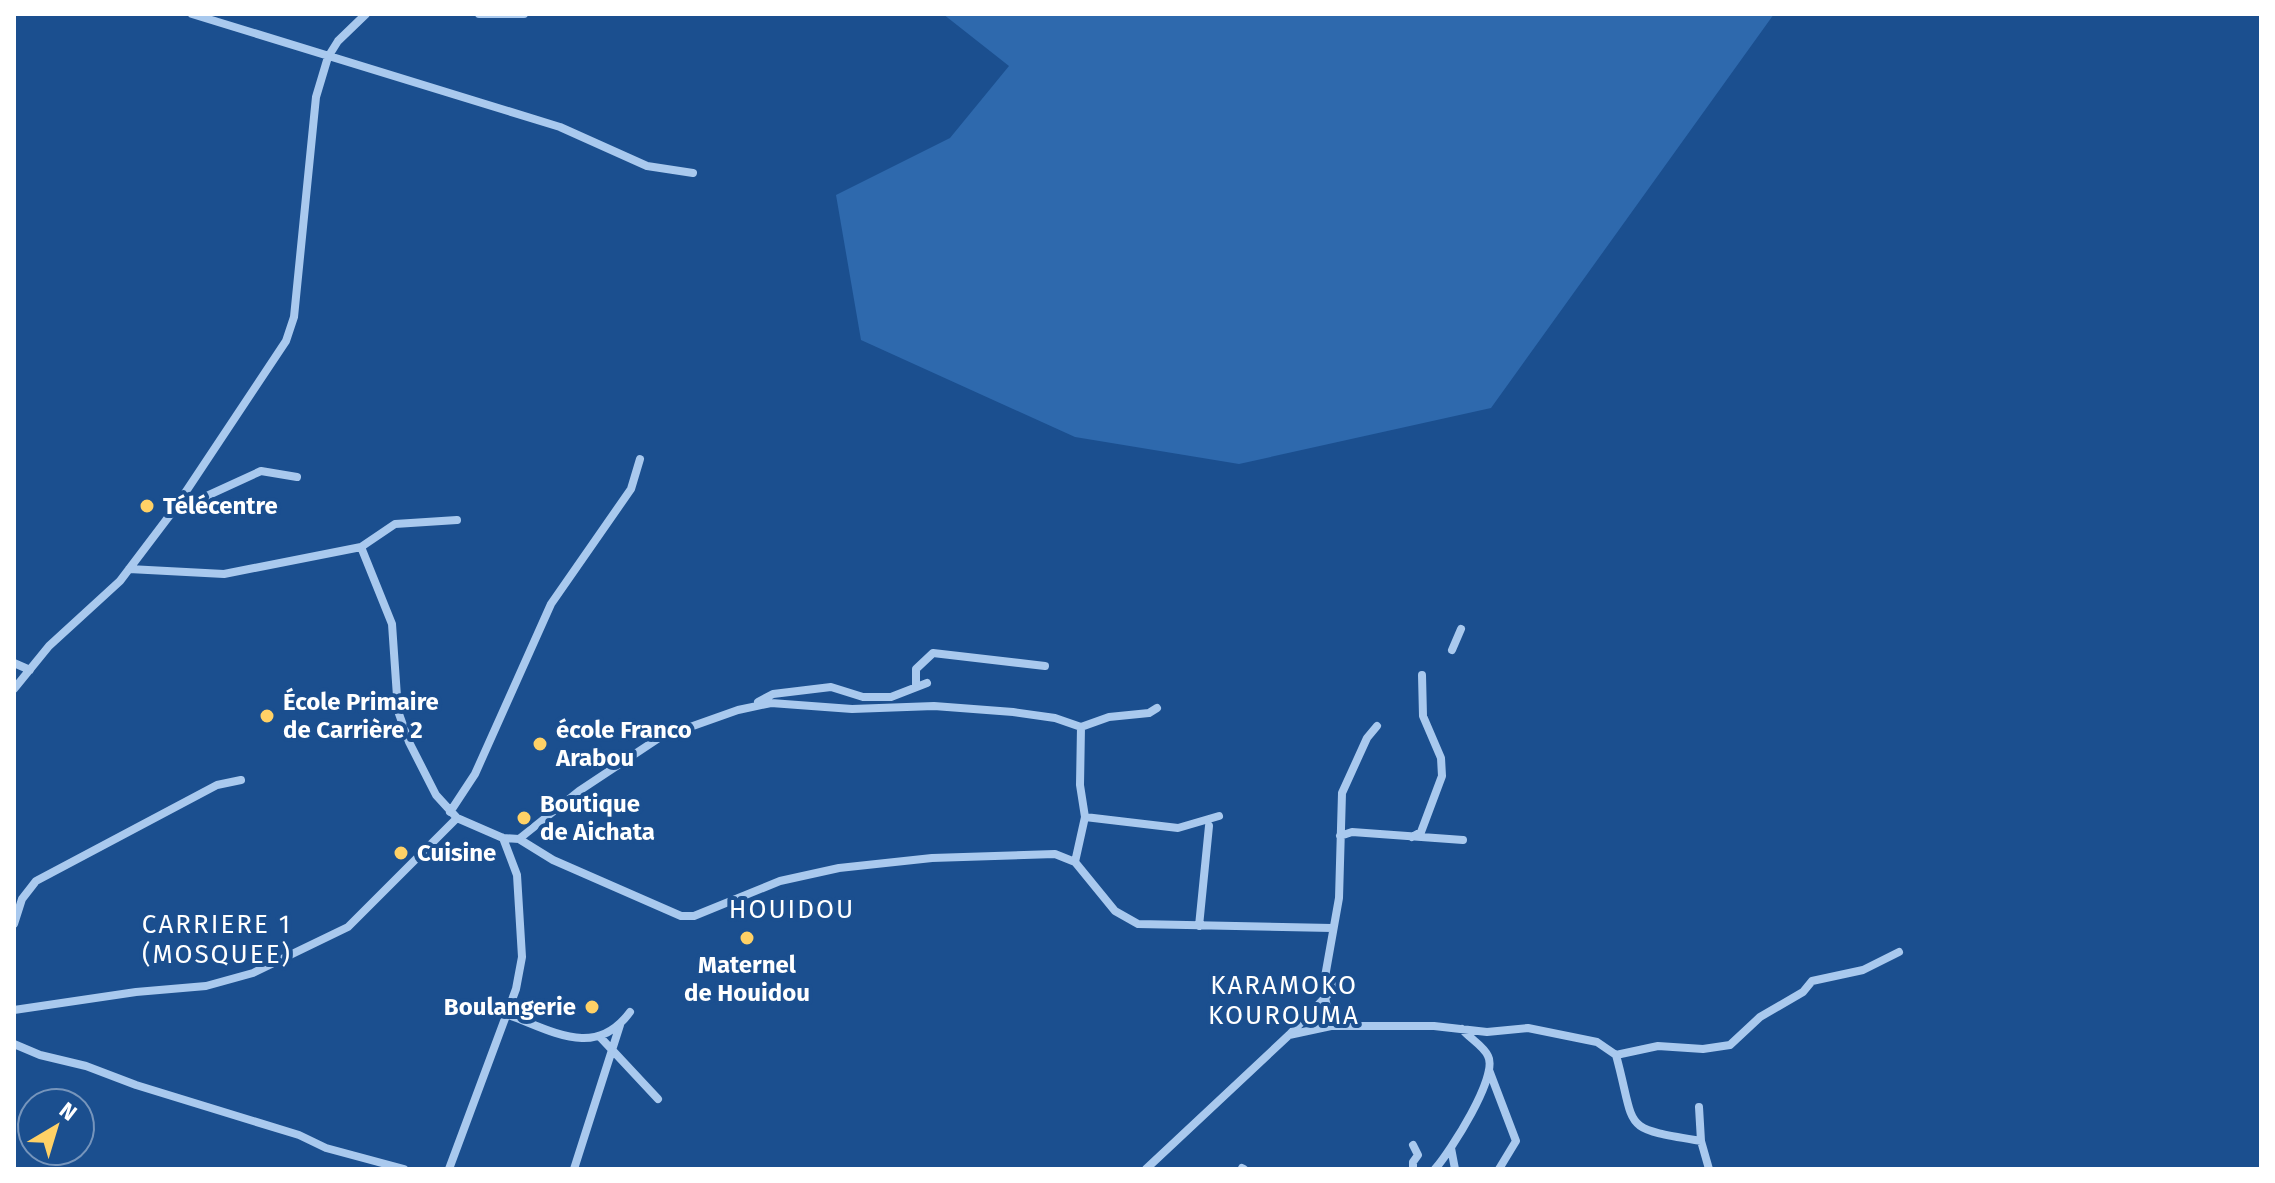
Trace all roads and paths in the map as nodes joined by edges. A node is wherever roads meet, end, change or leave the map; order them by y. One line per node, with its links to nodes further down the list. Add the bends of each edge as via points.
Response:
1 (192, 14): 5 (street)
2 (366, 14): 5 (street)
3 (479, 14): 4 (street)
4 (524, 14)
5 (328, 57): 6 (street, via 560,127 647,166); 9 (street, via 316,97 291,328)
6 (693, 173)
7 (640, 459): 27 (street, via 631,489 551,604)
8 (297, 477): 9 (street, via 261,471)
9 (173, 511): 12 (street)
10 (457, 520): 11 (street, via 395,524)
11 (361, 547): 12 (street, via 224,574); 27 (street, via 392,624 401,721 424,774)
12 (129, 569): 17 (street)
13 (1461, 629): 14 (street)
14 (1452, 650)
15 (14, 663): 17 (street)
16 (1045, 666): 20 (street, via 933,653 916,669)
17 (30, 670): 21 (street)
18 (1422, 675): 32 (street, via 1423,716 1441,758 1442,776 1421,832)
19 (927, 683): 20 (street)
20 (916, 687): 23 (street, via 891,697 863,697 831,687 773,694)
21 (14, 689)
22 (1157, 708): 25 (street)
23 (743, 709): 25 (street, via 781,702 852,709 934,706 1013,712); 34 (street, via 659,738)
24 (1377, 726): 31 (street, via 1342,793)
25 (1081, 727): 29 (street)
26 (241, 780): 37 (street, via 217,785 36,881 22,899)
27 (453, 815): 33 (street); 43 (street, via 348,927 266,968 206,986)
28 (1219, 816): 29 (street, via 1178,828)
29 (1085, 817): 36 (street)
30 (1209, 826): 38 (street)
31 (1340, 836): 32 (street, via 1352,832); 39 (street, via 1339,898)
32 (1412, 837): 35 (street)
33 (503, 838): 34 (street); 45 (street, via 517,875 522,957)
34 (519, 839): 36 (street, via 553,860 681,916 694,916 780,881 839,868 1055,854)
35 (1463, 840)
36 (1075, 862): 38 (street, via 1115,911 1138,924)
37 (14, 924)
38 (1199, 926): 39 (street)
39 (1332, 928): 42 (street)
40 (1899, 952): 53 (street, via 1863,970 1812,981 1730,1045 1658,1046)
41 (1342, 980): 42 (street)
42 (1325, 998): 47 (street); 49 (street)
43 (14, 1010)
44 (630, 1012): 46 (street)
45 (506, 1014): 50 (street, via 580,1040); 61 (street)
46 (620, 1025): 50 (street); 52 (street)
47 (1331, 1026): 48 (street); 49 (street)
48 (1462, 1029): 53 (street, via 1528,1028 1597,1042); 54 (street, via 1487,1052)
49 (1289, 1035): 63 (street)
50 (601, 1038): 52 (street)
51 (14, 1044): 60 (street)
52 (612, 1050): 55 (street); 62 (street)
53 (1616, 1055): 57 (street, via 1635,1124 1656,1135)
54 (1489, 1070): 59 (street); 67 (street, via 1516,1141)
55 (658, 1099)
56 (1699, 1107): 57 (street)
57 (1701, 1141): 68 (street)
58 (1413, 1145): 64 (street, via 1418,1155)
59 (1451, 1148): 65 (street); 66 (street)
60 (404, 1169)
61 (449, 1169)
62 (574, 1169)
63 (1146, 1169)
64 (1413, 1169)
65 (1435, 1169)
66 (1455, 1169)
67 (1499, 1169)
68 (1709, 1169)

